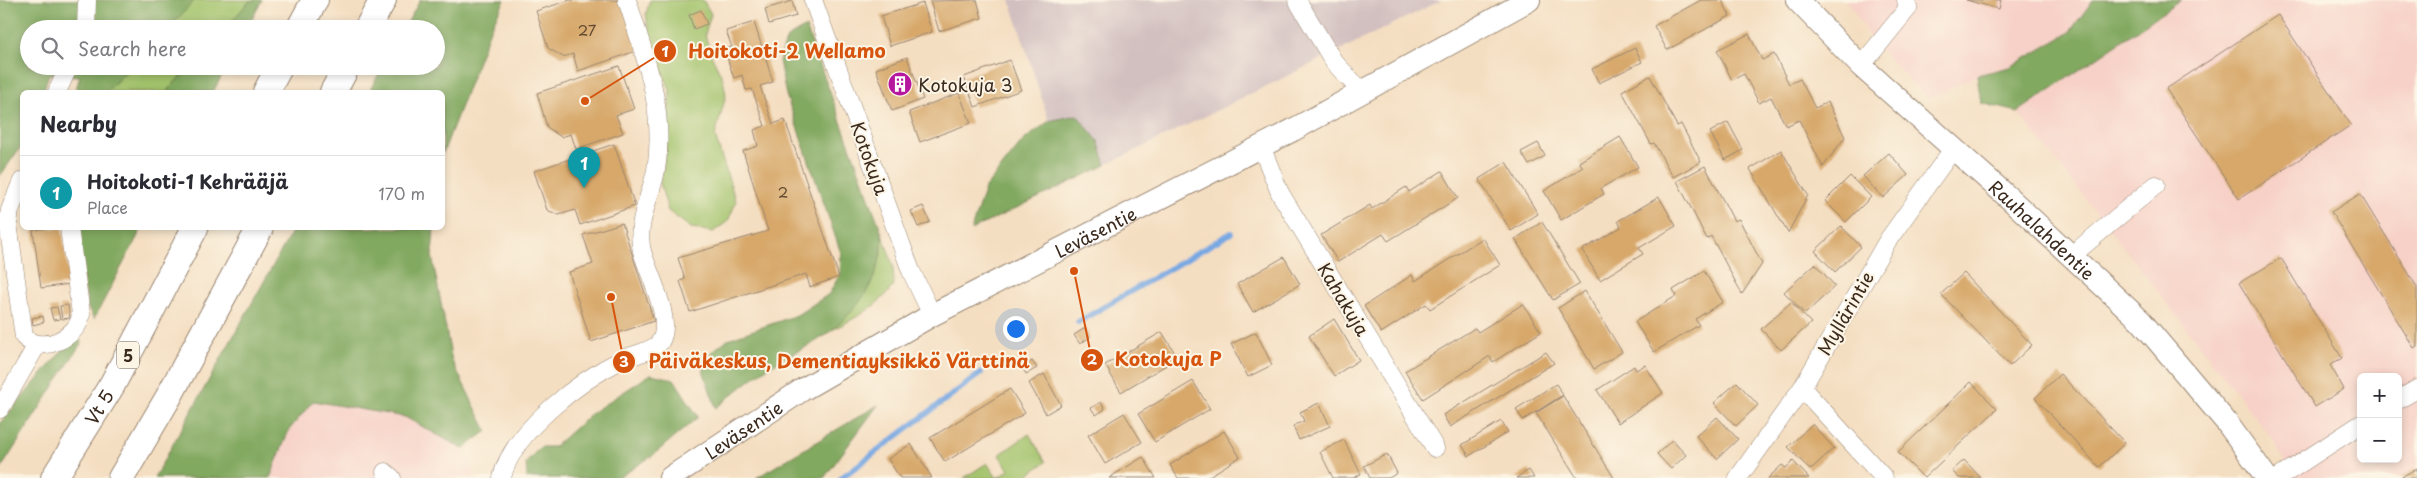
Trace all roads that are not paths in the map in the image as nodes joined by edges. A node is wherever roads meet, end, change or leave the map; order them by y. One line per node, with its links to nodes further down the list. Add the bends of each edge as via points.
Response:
1 (86, 0): 10 (street)
2 (314, 0): 11 (highway)
3 (383, 0): 12 (highway)
4 (627, 0): 39 (street, via 654,83 658,118 656,170 642,216 640,236 661,307 661,341 656,347 623,359 582,382 546,414 514,450)
5 (813, 0): 29 (street, Kotokuja, via 911,271)
6 (1297, 0): 20 (street, via 1334,62)
7 (1529, 0): 20 (main road, Leväsentie)
8 (1796, 0): 13 (main road, Rauhalahdentie)
9 (1906, 0): 13 (street, via 1908,8)
10 (86, 20)
11 (304, 20)
12 (372, 20)
13 (1861, 66): 22 (main road, Rauhalahdentie)
14 (65, 75): 17 (street)
15 (275, 75): 18 (highway)
16 (342, 75): 19 (highway)
17 (58, 90)
18 (267, 90)
19 (334, 90)
20 (1363, 93): 21 (main road, Leväsentie)
21 (1261, 146): 29 (main road, Leväsentie); 36 (street, Kahakuja, via 1280,194)
22 (1953, 149): 28 (main road, Rauhalahdentie); 31 (street, Myllärintie, via 1888,240)
23 (2156, 185): 28 (street)
24 (20, 186): 30 (street, via 8,223 24,337)
25 (69, 230): 30 (street, via 80,323 68,336)
26 (194, 230): 37 (highway, Vt 5 / 5, via 112,385)
27 (259, 230): 38 (highway)
28 (2071, 256): 43 (main road, Rauhalahdentie, via 2140,321 2227,423)
29 (932, 315): 40 (main road, Leväsentie, via 802,390)
30 (37, 345): 34 (street)
31 (1802, 388): 41 (street, Myllärintie); 42 (street)
32 (2417, 389): 33 (street)
33 (2402, 398)
34 (0, 408)
35 (2357, 427): 44 (street)
36 (1435, 448)
37 (54, 478)
38 (121, 478)
39 (502, 478)
40 (670, 478)
41 (1738, 478)
42 (1884, 478)
43 (2266, 478)
44 (2278, 478)

